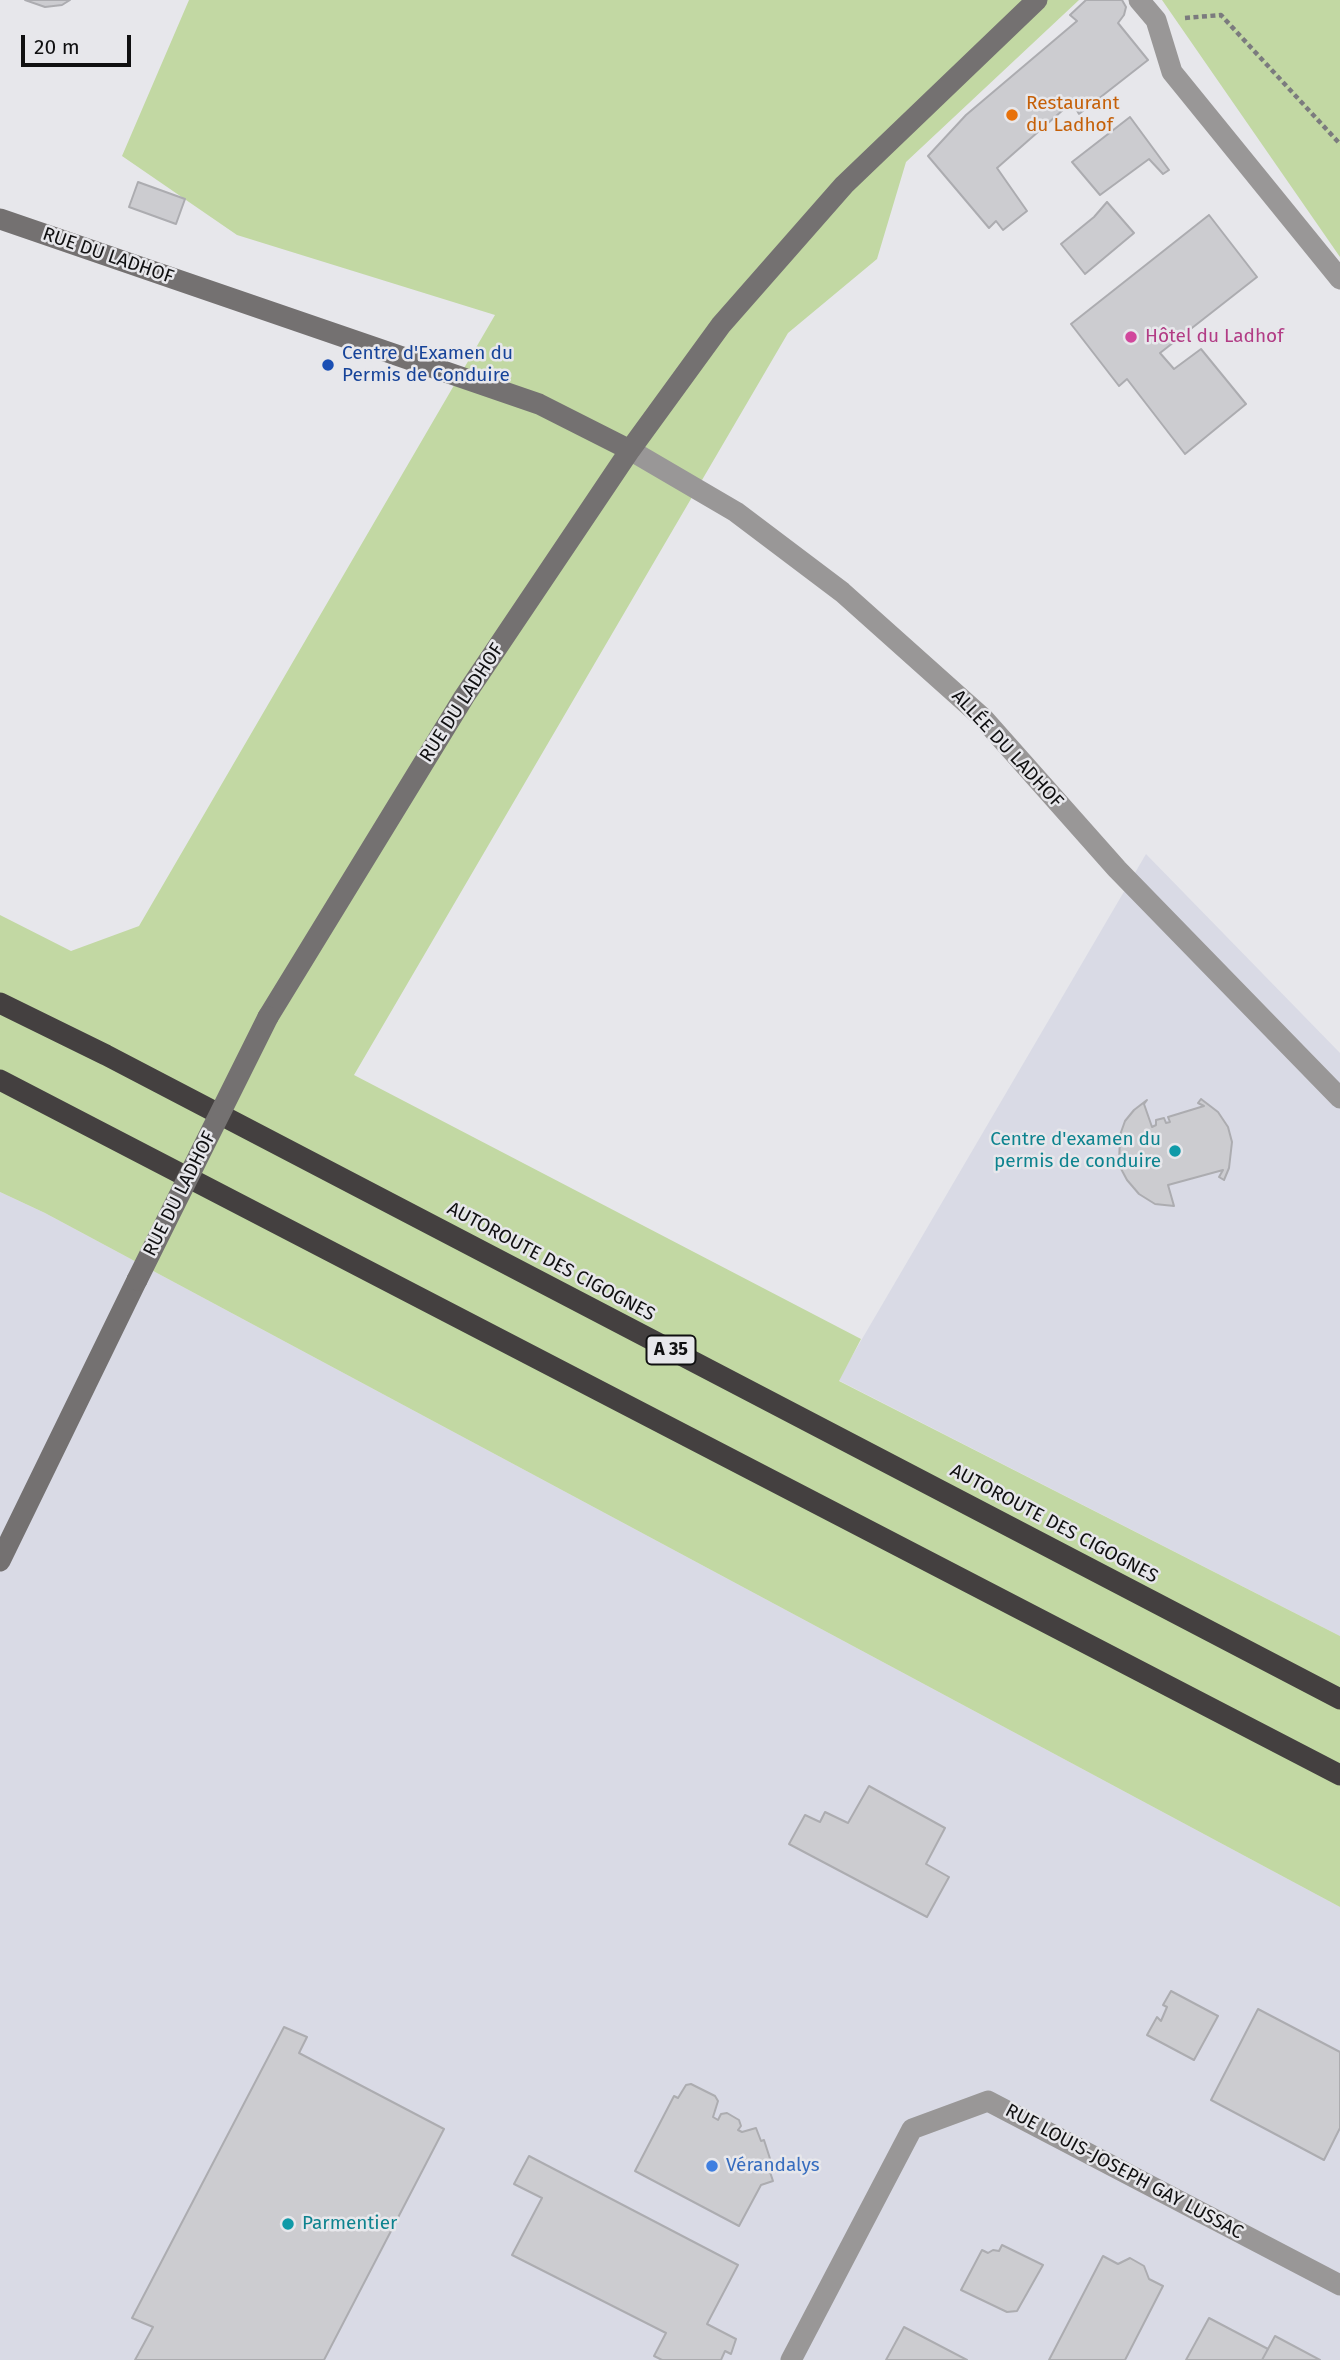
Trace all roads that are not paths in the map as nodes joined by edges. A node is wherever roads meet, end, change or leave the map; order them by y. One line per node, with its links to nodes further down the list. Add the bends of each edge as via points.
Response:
1 (1037, 0): 5 (main road, via 844,185 721,325)
2 (1139, 0): 4 (street, via 1156,20 1172,72)
3 (0, 219): 5 (main road, RUE DU LADHOF, via 538,404)
4 (1340, 279)
5 (630, 450): 8 (street, ALLÉE DU LADHOF, via 736,512 842,592 983,718 1117,869); 9 (main road, RUE DU LADHOF, bridge, via 464,697 268,1017)
6 (0, 1003): 10 (highway, AUTOROUTE DES CIGOGNES / A 35)
7 (0, 1080): 11 (highway)
8 (1340, 1098)
9 (0, 1560)
10 (1340, 1699)
11 (1340, 1775)
12 (1340, 2285): 13 (street, RUE LOUIS-JOSEPH GAY LUSSAC, via 988,2101 912,2129)
13 (791, 2360)

